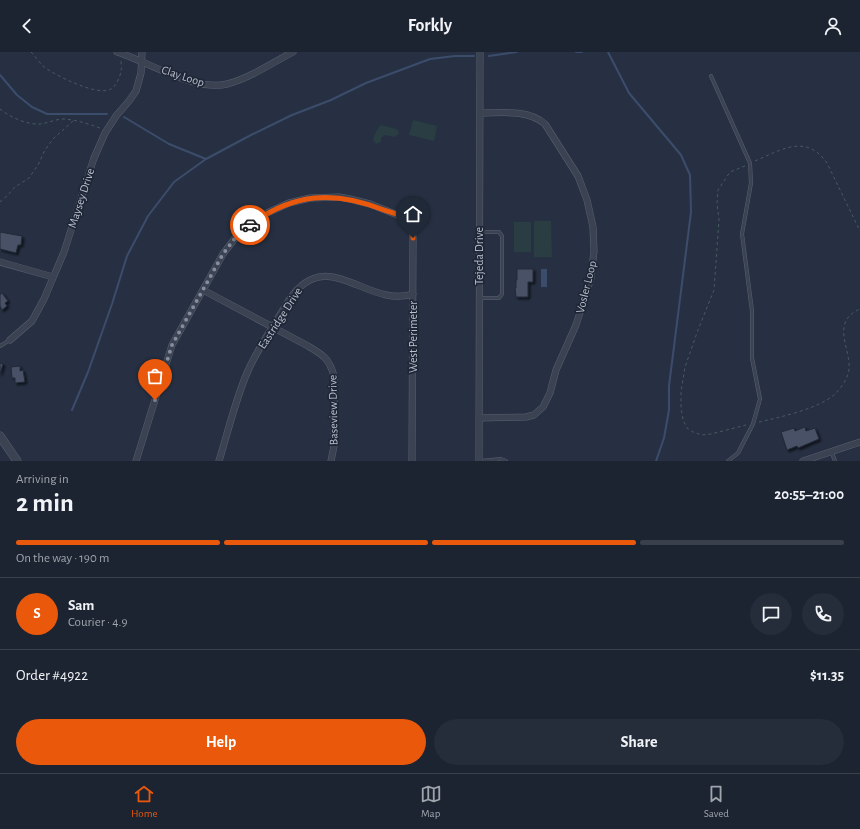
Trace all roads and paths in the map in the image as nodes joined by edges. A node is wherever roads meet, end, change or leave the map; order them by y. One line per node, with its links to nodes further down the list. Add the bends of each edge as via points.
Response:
1 (31, 52): 5 (path, via 43,66 70,81 102,91 111,90 122,71)
2 (142, 52): 6 (street, Maysey Drive)
3 (293, 52): 6 (street, Clay Loop, via 248,76 226,84 201,83)
4 (480, 52): 9 (street, Tejeda Drive)
5 (119, 53): 6 (street, Clay Loop)
6 (142, 62): 11 (street, Maysey Drive, via 136,91)
7 (711, 76): 12 (lane)
8 (0, 109): 10 (path, via 32,124 62,119)
9 (480, 113): 15 (street, Tejeda Drive); 25 (street, Vosler Loop, via 524,114 538,118 545,124 583,188 593,227 594,250 590,278 576,325 543,407 534,415 526,417)
10 (74, 120): 11 (path); 13 (path, via 49,144 29,178)
11 (107, 130): 17 (street, Maysey Drive, via 94,158 64,252)
12 (750, 163): 14 (path, via 788,147 808,147 815,150 827,163); 26 (lane, via 751,183 742,234 750,295 752,358 760,399); 26 (path, via 730,172 718,190 719,220 714,290 685,367 681,407 687,428 702,435)
13 (0, 202)
14 (860, 231)
15 (479, 232): 20 (street, Tejeda Drive); 20 (lane, via 499,232 502,236 502,294 499,298)
16 (0, 262): 17 (street)
17 (53, 277): 23 (street, Maysey Drive, via 32,321)
18 (203, 290): 19 (street, West Perimeter, via 223,254 236,237 267,213 289,203 310,198 350,199 370,204 409,221 412,225 413,238); 22 (street, Baseview Drive); 31 (street, via 172,345)
19 (413, 294): 22 (street, Eastridge Drive, via 385,294 336,277 312,279 295,291); 34 (street, West Perimeter)
20 (479, 298): 25 (street, Tejeda Drive)
21 (860, 309): 26 (path, via 854,311 846,322 844,342 849,369 842,386 824,401 788,415)
22 (273, 328): 32 (street, Eastridge Drive, via 253,359 241,388); 33 (street, Baseview Drive, via 324,355 331,366 334,376)
23 (10, 340): 24 (lane)
24 (0, 346)
25 (479, 418): 35 (street, Tejeda Drive)
26 (753, 424): 37 (lane, via 738,453)
27 (0, 436): 30 (street)
28 (860, 442): 29 (street)
29 (831, 451): 38 (street); 39 (lane)
30 (17, 461)
31 (136, 461)
32 (219, 461)
33 (332, 461)
34 (412, 461)
35 (480, 461): 36 (lane)
36 (506, 461)
37 (728, 461)
38 (803, 461)
39 (835, 461)

